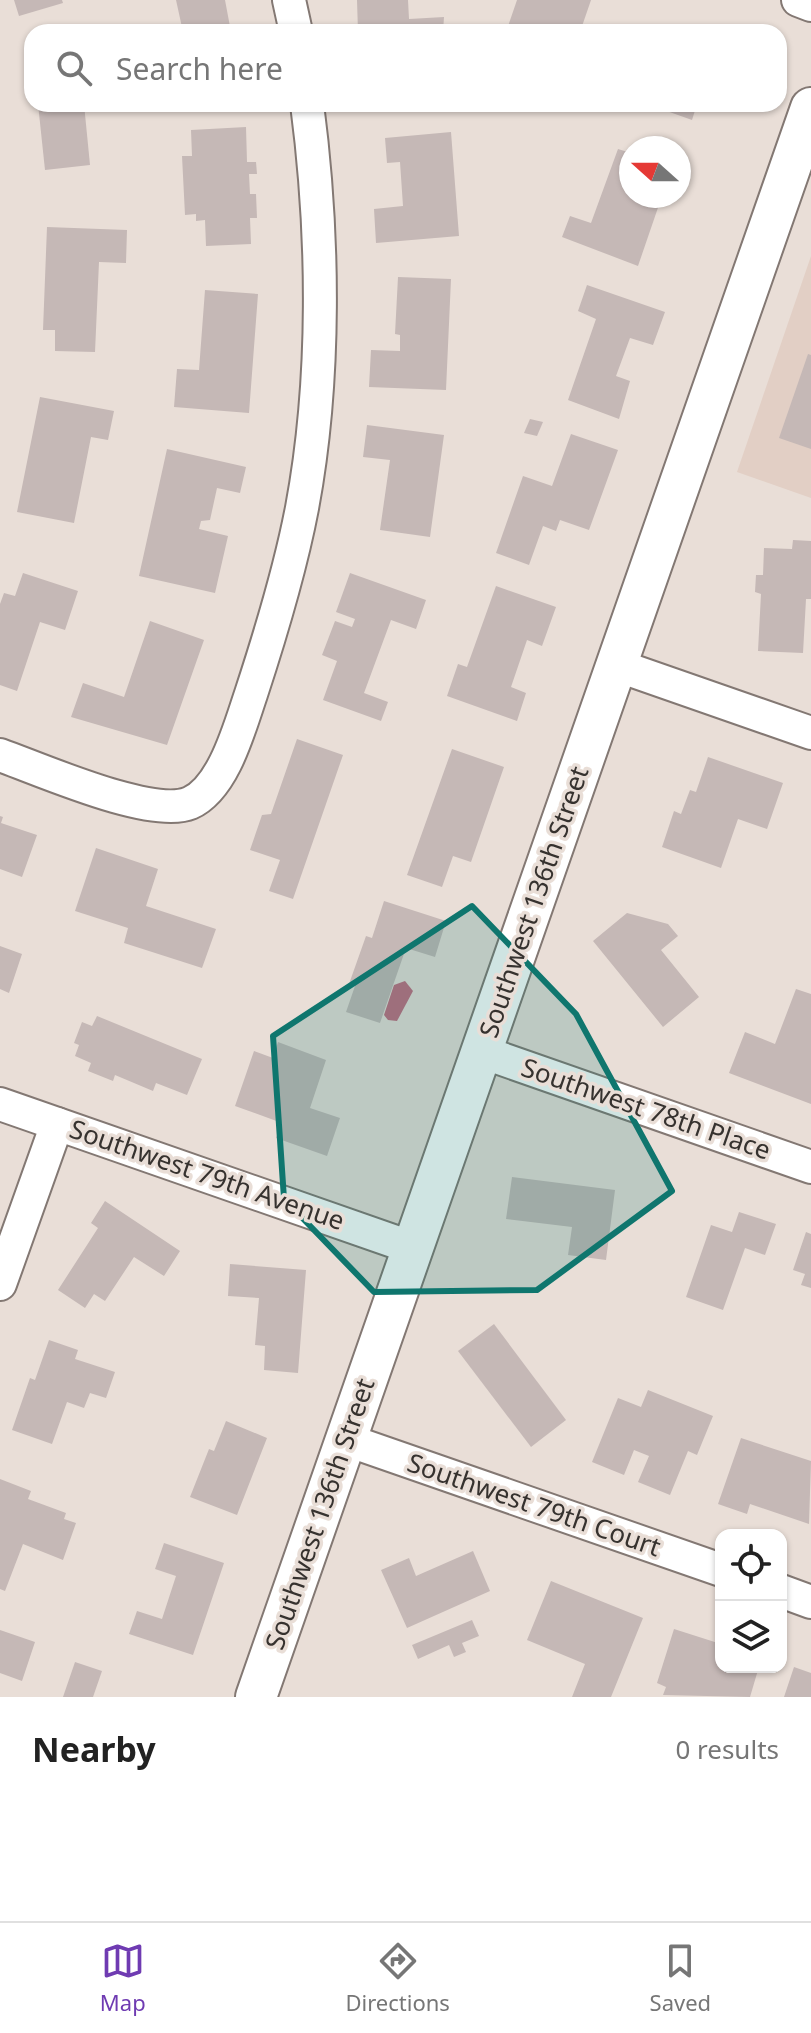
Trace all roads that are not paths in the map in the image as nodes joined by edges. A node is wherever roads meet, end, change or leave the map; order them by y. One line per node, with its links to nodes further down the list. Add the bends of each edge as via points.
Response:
1 (289, 0): 4 (street)
2 (798, 0): 3 (street)
3 (811, 5)
4 (294, 24)
5 (811, 108): 7 (street, Southwest 136th Street)
6 (308, 112): 9 (street, via 319,275 302,507 274,621 232,749 195,801 167,808)
7 (616, 665): 8 (street); 10 (street, Southwest 136th Street)
8 (811, 733)
9 (0, 755)
10 (482, 1052): 13 (street, Southwest 78th Place); 14 (street, Southwest 136th Street)
11 (0, 1104): 12 (street, Southwest 79th Avenue)
12 (57, 1124): 14 (street, Southwest 79th Avenue); 15 (street)
13 (811, 1167)
14 (413, 1248): 16 (street, Southwest 136th Street)
15 (0, 1284)
16 (347, 1440): 17 (street, Southwest 79th Court); 20 (street, Southwest 136th Street)
17 (715, 1568)
18 (787, 1593): 19 (street)
19 (811, 1602)
20 (256, 1697)

